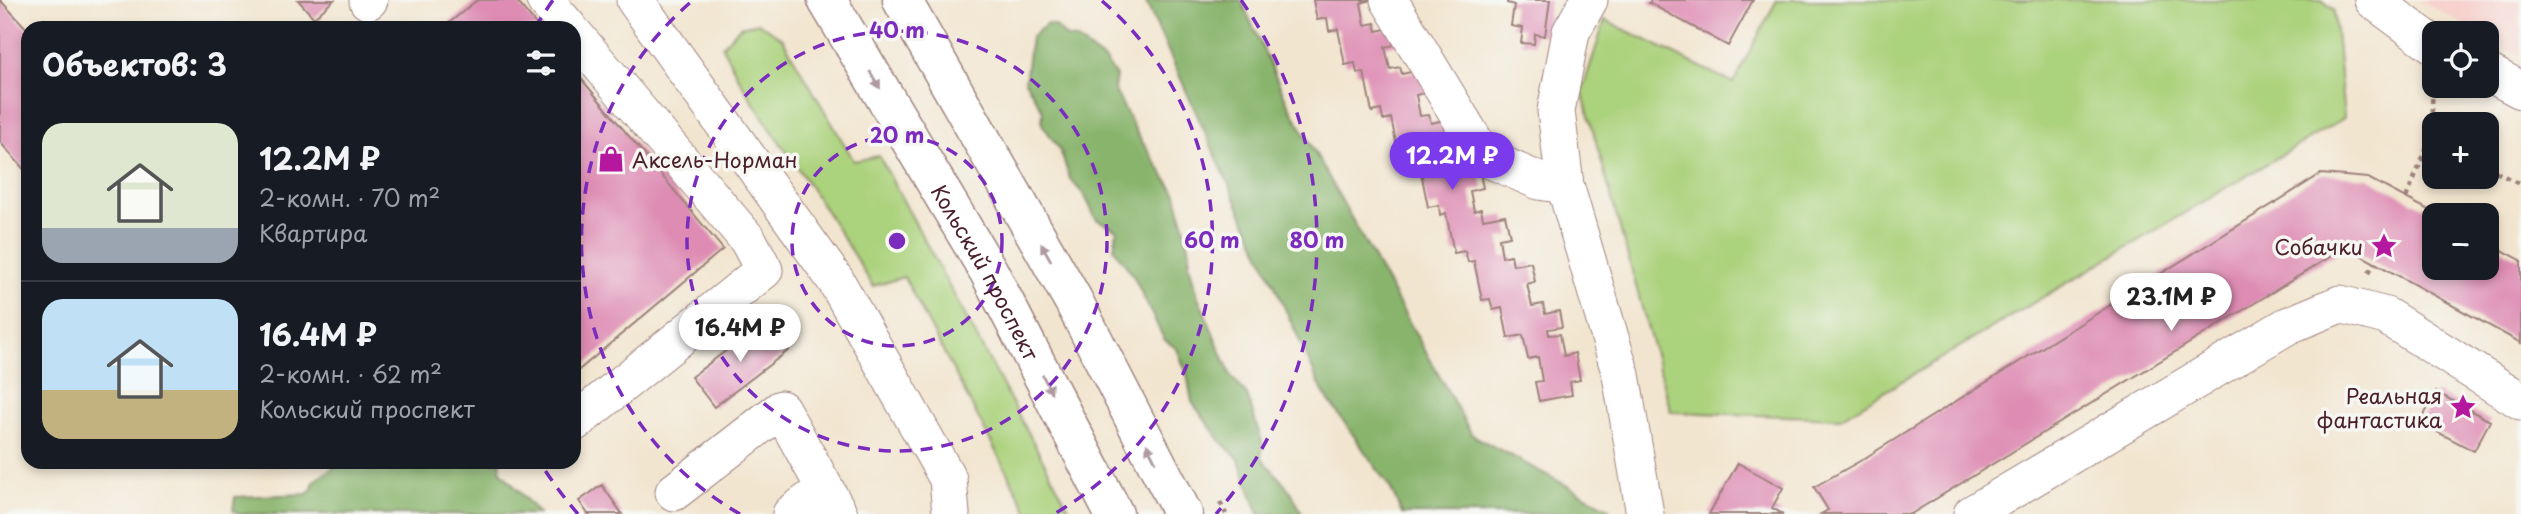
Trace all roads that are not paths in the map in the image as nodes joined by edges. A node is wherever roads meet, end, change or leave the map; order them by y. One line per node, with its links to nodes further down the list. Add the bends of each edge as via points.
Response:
1 (545, 0): 8 (lane)
2 (635, 0): 19 (lane, via 836,281 948,479)
3 (827, 0): 20 (main road, Кольский проспект, one-way to 20, via 989,272)
4 (1389, 0): 13 (lane, via 1484,157 1539,181)
5 (1590, 0): 13 (lane, via 1571,32 1556,110)
6 (2373, 0): 9 (lane)
7 (910, 6): 21 (main road, one-way to 7, via 1073,300)
8 (563, 21)
9 (2422, 36)
10 (581, 42): 15 (lane, via 748,240 764,270)
11 (2499, 78): 12 (lane)
12 (2521, 90)
13 (1565, 185): 22 (lane, via 1621,375)
14 (2521, 401): 23 (lane, via 2386,316 2340,304 2287,326)
15 (581, 417)
16 (674, 492): 17 (lane, via 781,409)
17 (832, 501): 18 (lane)
18 (791, 514)
19 (951, 514)
20 (1114, 514)
21 (1182, 514)
22 (1645, 514)
23 (1972, 514)

